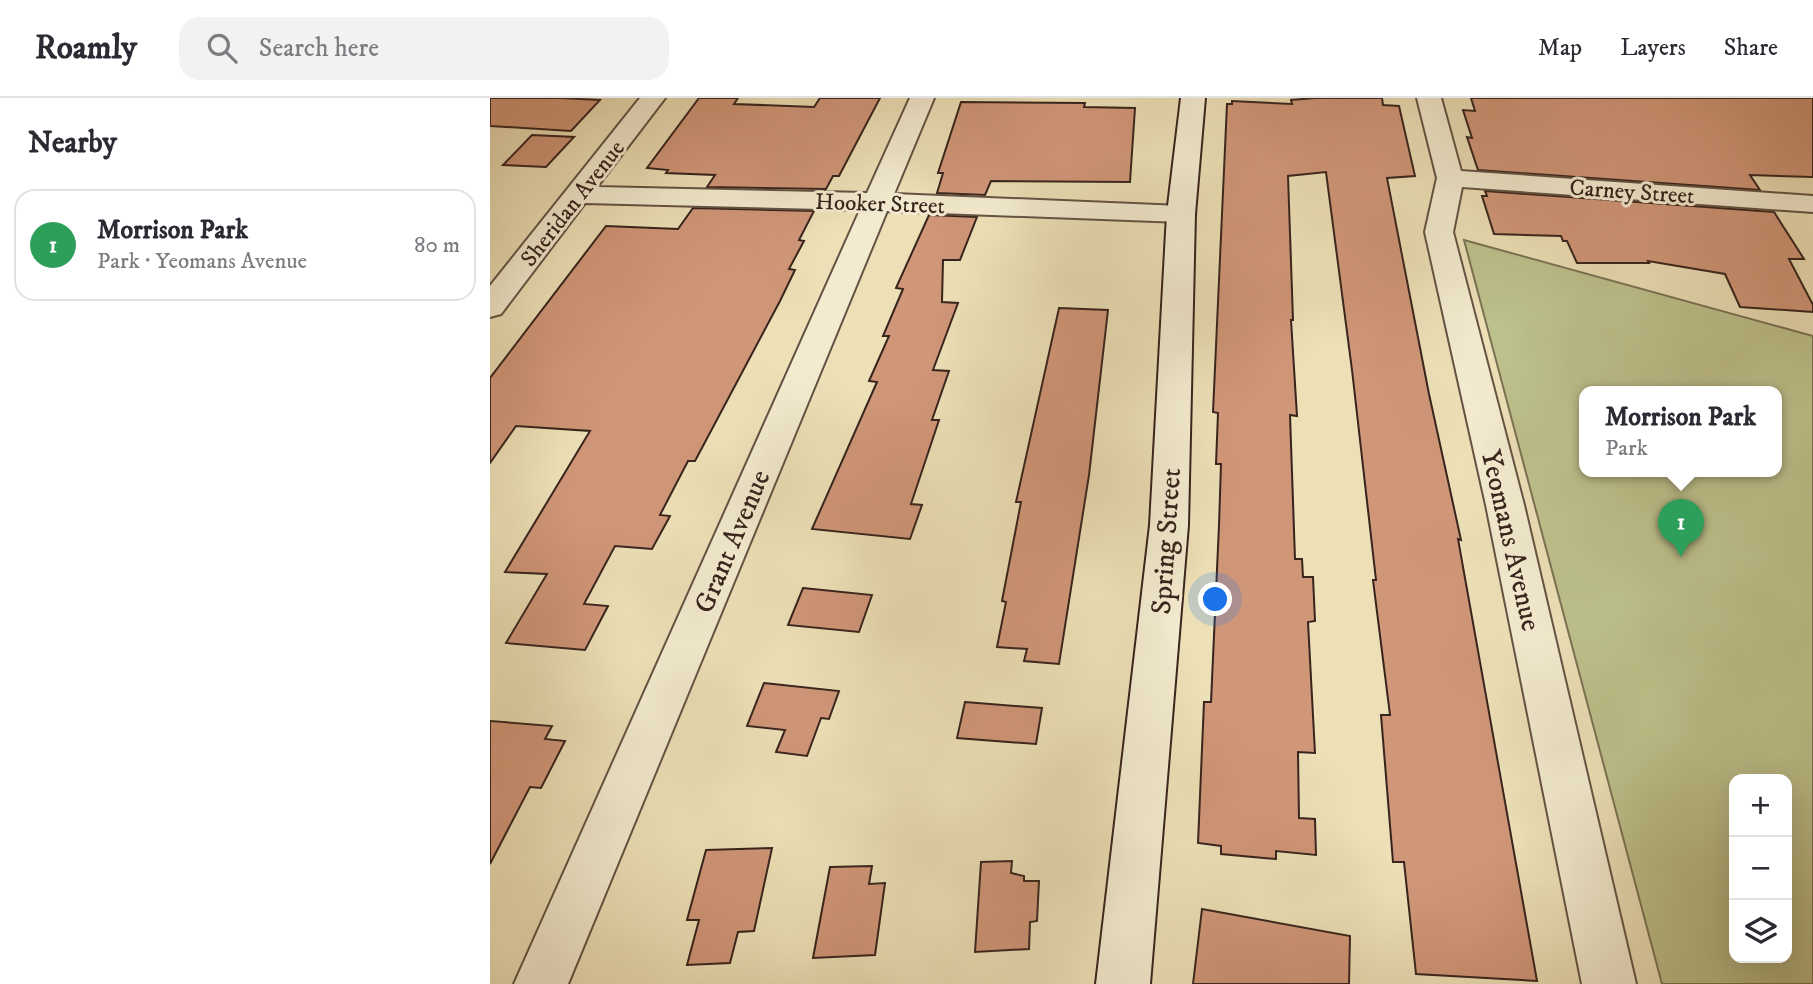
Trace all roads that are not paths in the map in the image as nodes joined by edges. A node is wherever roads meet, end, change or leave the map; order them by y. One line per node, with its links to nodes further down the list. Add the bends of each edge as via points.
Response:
1 (653, 98): 6 (street, Sheridan Avenue)
2 (922, 98): 7 (street, Grant Avenue)
3 (1193, 98): 9 (street, Spring Street)
4 (1429, 98): 5 (street, Yeomans Avenue)
5 (1450, 178): 8 (street, Carney Street); 14 (street, Yeomans Avenue, via 1439,232 1505,505)
6 (579, 195): 7 (street, Hooker Street); 11 (street, Sheridan Avenue)
7 (878, 202): 9 (street, Hooker Street); 12 (street, Grant Avenue)
8 (1805, 204): 10 (street)
9 (1181, 214): 13 (street, Spring Street, via 1169,525)
10 (1813, 228)
11 (490, 307)
12 (541, 984)
13 (1124, 984)
14 (1609, 984)

